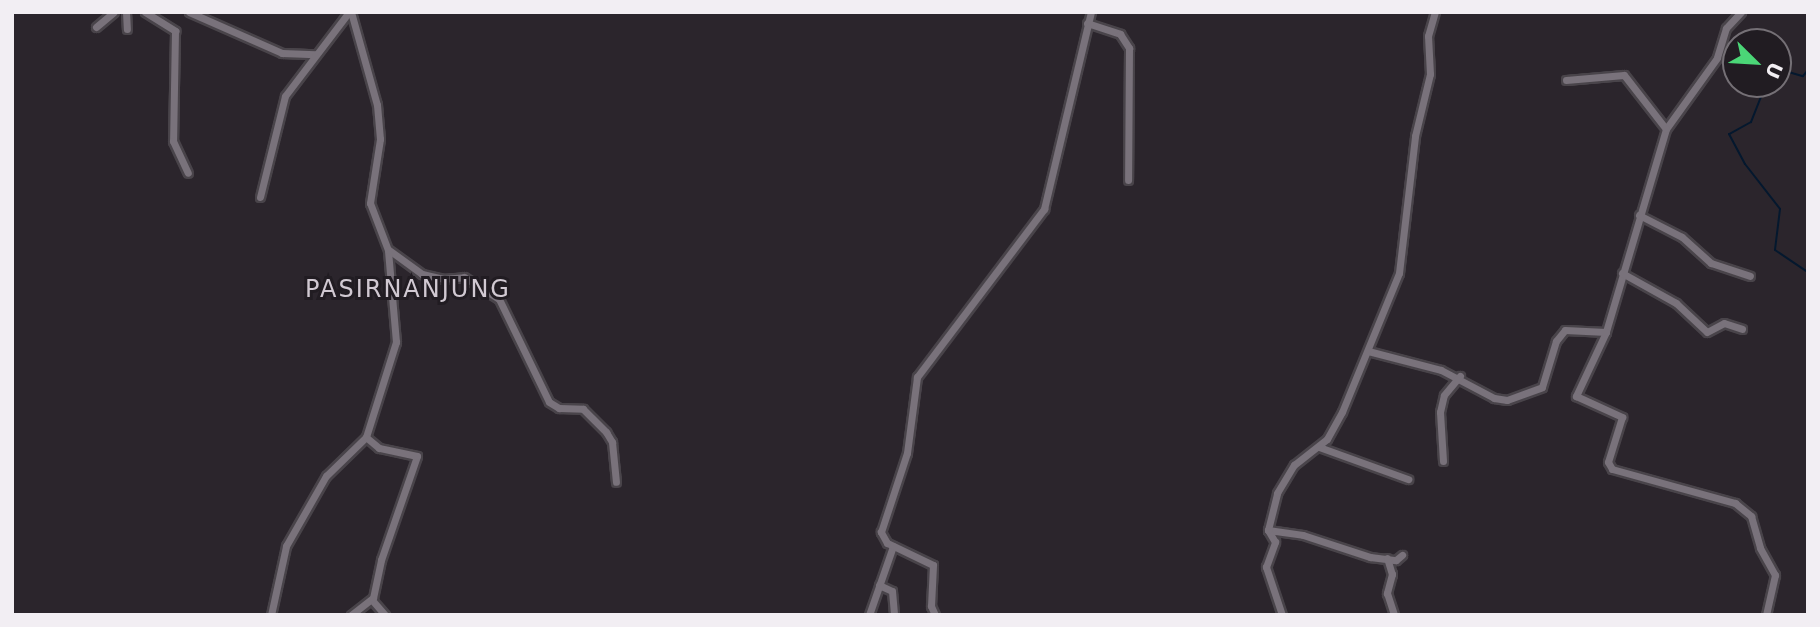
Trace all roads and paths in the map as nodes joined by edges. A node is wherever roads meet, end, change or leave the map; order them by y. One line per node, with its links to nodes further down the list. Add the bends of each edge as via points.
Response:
1 (114, 12): 10 (street)
2 (126, 12): 11 (street)
3 (145, 12): 15 (street, via 175,31 173,141)
4 (189, 12): 12 (street, via 282,53)
5 (350, 12): 12 (street); 19 (street, via 377,105 380,139 370,204)
6 (1091, 12): 9 (street)
7 (1435, 12): 24 (street, via 1428,36 1430,74 1415,136 1403,261)
8 (1741, 12): 14 (street, via 1727,27 1717,58)
9 (1087, 23): 16 (street, via 1120,34 1129,48); 32 (street, via 1044,209 988,279 942,349 918,373 907,453 881,532)
10 (96, 27)
11 (127, 29)
12 (315, 54): 17 (street, via 285,96)
13 (1566, 80): 14 (street, via 1624,75)
14 (1666, 129): 18 (street)
15 (188, 173)
16 (1128, 180)
17 (260, 197)
18 (1639, 215): 20 (street); 21 (street, via 1682,237 1711,263)
19 (388, 250): 26 (street, via 396,342); 30 (street, via 422,274 464,277 492,292 507,311 548,402 559,408 583,409 606,432 612,442)
20 (1622, 273): 22 (street, via 1676,303 1707,332 1724,323); 23 (street)
21 (1750, 276)
22 (1742, 329)
23 (1606, 332): 25 (street, via 1565,330 1553,349 1544,384 1535,392 1507,400 1494,398); 45 (street, via 1576,396 1622,416 1609,467 1745,510 1755,522 1760,548 1776,575)
24 (1368, 351): 25 (street); 27 (street, via 1342,412)
25 (1460, 376): 28 (street, via 1442,404)
26 (366, 437): 36 (street, via 379,447 417,456); 37 (street, via 326,476 286,546)
27 (1319, 447): 29 (street); 31 (street, via 1286,475)
28 (1443, 461)
29 (1408, 479)
30 (616, 482)
31 (1268, 530): 34 (street); 43 (street, via 1275,542 1266,567 1268,582 1279,597)
32 (893, 546): 35 (street); 42 (street, via 933,565 931,606)
33 (1402, 555): 34 (street, via 1396,560)
34 (1387, 558): 44 (street, via 1392,574 1387,593)
35 (879, 586): 40 (street); 41 (street, via 892,591)
36 (372, 600): 38 (street); 39 (street)
37 (271, 615)
38 (351, 615)
39 (385, 615)
40 (869, 615)
41 (894, 615)
42 (935, 615)
43 (1282, 615)
44 (1394, 615)
45 (1766, 615)

